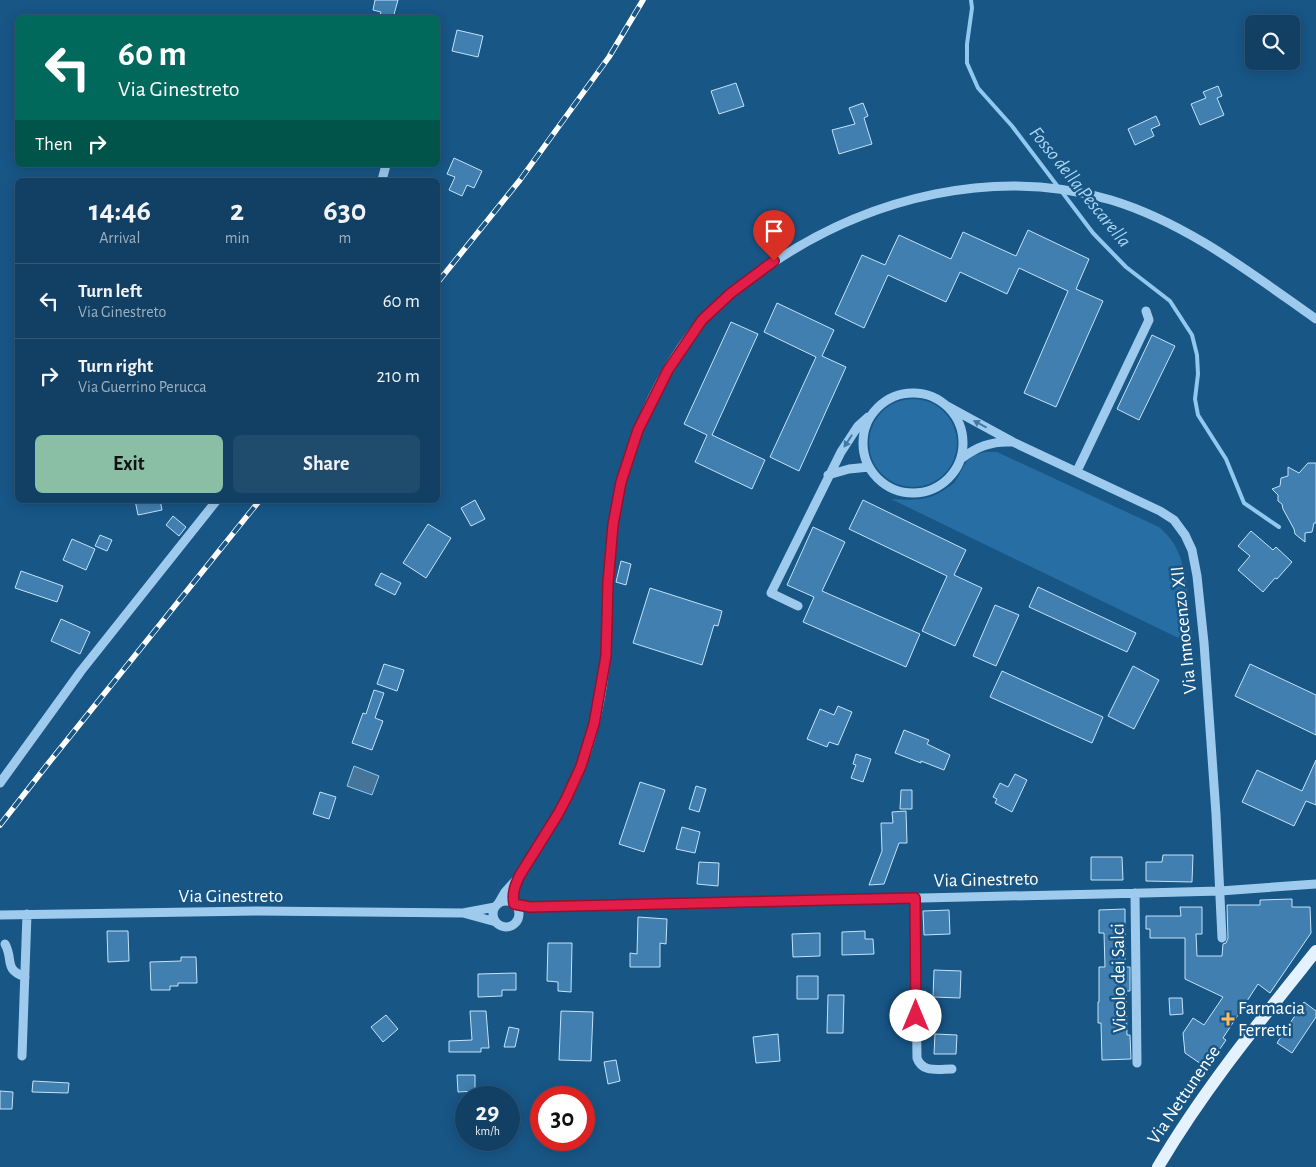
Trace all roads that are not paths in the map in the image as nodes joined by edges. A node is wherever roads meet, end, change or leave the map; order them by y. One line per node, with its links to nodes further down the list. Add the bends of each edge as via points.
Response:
1 (1146, 312): 8 (street, via 1149,320)
2 (1316, 319): 13 (street, via 1227,257 1170,224 1119,203 1054,189 968,189 904,201 819,235 783,255 731,293 699,324 672,364 638,430 621,482 613,525 606,656 594,724 567,797)
3 (947, 406): 4 (street, Via Innocenzo XII, via 934,398 904,394 890,399); 5 (street, Via Innocenzo XII, one-way to 3); 6 (street, via 962,430)
4 (874, 412): 7 (street, Via Innocenzo XII, via 863,439); 9 (street, Via Innocenzo XII, one-way to 9, via 853,434)
5 (1013, 442): 6 (street, Via Innocenzo XII, via 986,444); 8 (street, Via Innocenzo XII)
6 (962, 458): 7 (street, Via Innocenzo XII, via 944,483 930,491 915,494 887,486)
7 (869, 467): 9 (street, via 849,468)
8 (1078, 471): 15 (street, Via Innocenzo XII, via 1168,515 1182,530 1192,550 1203,634)
9 (828, 475): 11 (street, Via Innocenzo XII, via 771,593)
10 (215, 503): 12 (street, via 81,672)
11 (798, 606)
12 (0, 783)
13 (520, 875): 18 (street, via 513,893); 19 (street)
14 (1316, 884): 15 (street, Via Ginestreto)
15 (1220, 891): 16 (street, Via Ginestreto); 26 (street, Via Innocenzo XII)
16 (1135, 893): 17 (street, Via Ginestreto); 31 (street, Vicolo dei Salci)
17 (915, 898): 20 (street, Via Ginestreto); 32 (street, via 916,1058 924,1068)
18 (514, 904): 19 (street, via 506,901); 20 (street, Via Ginestreto); 24 (street, via 519,911)
19 (497, 905): 21 (street, Via Ginestreto); 25 (street, via 493,915)
20 (537, 906): 24 (street)
21 (463, 913): 22 (street, Via Ginestreto); 25 (street, Via Ginestreto)
22 (27, 914): 23 (street, Via Ginestreto); 29 (street)
23 (0, 915)
24 (518, 920): 25 (street, via 507,927)
25 (496, 922)
26 (1222, 938)
27 (5, 944): 29 (street, via 11,968)
28 (1316, 951): 33 (main road, Via Nettunense, via 1221,1072)
29 (25, 977): 30 (street)
30 (22, 1056)
31 (1136, 1063)
32 (952, 1069)
33 (1158, 1167)

